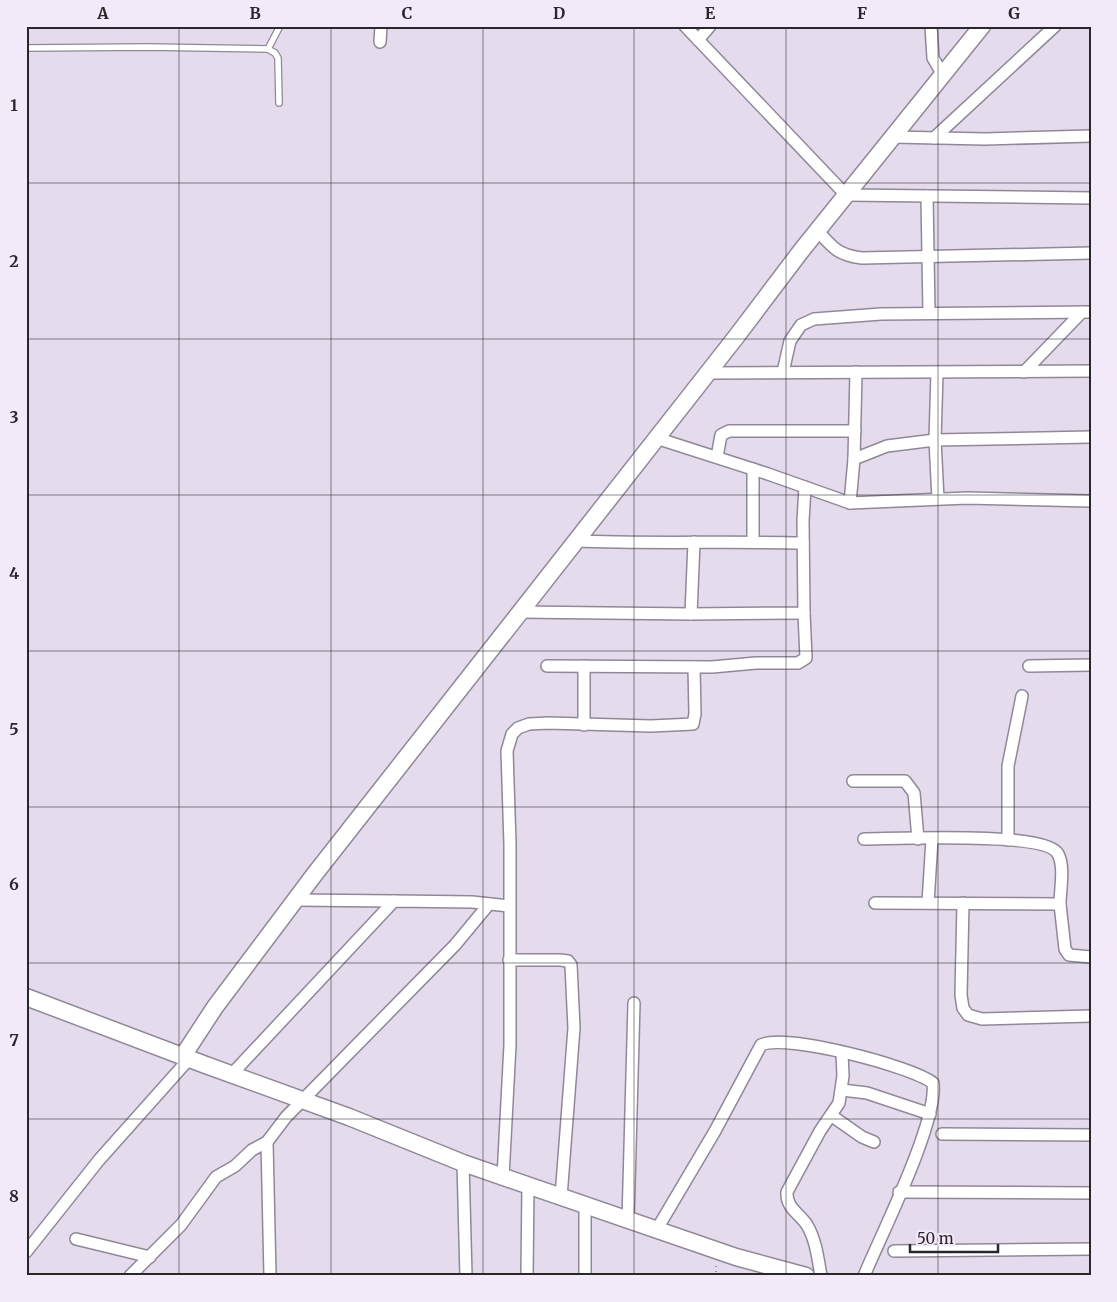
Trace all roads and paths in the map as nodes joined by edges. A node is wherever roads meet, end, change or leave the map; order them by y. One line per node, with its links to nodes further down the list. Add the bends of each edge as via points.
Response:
1 (280, 26): 11 (lane)
2 (381, 26): 9 (street)
3 (685, 26): 8 (street)
4 (710, 26): 8 (street)
5 (930, 26): 12 (street, via 933,58)
6 (982, 26): 12 (street)
7 (1055, 26): 16 (street)
8 (698, 40): 17 (street)
9 (380, 42)
10 (26, 48): 11 (lane)
11 (268, 49): 13 (lane, via 278,58)
12 (943, 75): 15 (street)
13 (279, 103)
14 (1091, 136): 16 (street)
15 (892, 137): 16 (street); 17 (street)
16 (934, 138)
17 (846, 195): 18 (street); 20 (street)
18 (926, 196): 19 (street); 22 (street)
19 (1091, 198)
20 (818, 230): 22 (street, via 835,250 849,256); 29 (street)
21 (1091, 253): 22 (street)
22 (928, 257): 24 (street)
23 (1086, 312): 24 (street); 28 (street)
24 (929, 313): 26 (street, via 832,317 801,324 790,341)
25 (1091, 371): 28 (street)
26 (783, 372): 27 (street); 29 (street)
27 (856, 372): 30 (street); 31 (street)
28 (1024, 372): 30 (street)
29 (708, 373): 33 (street)
30 (937, 373): 34 (street)
31 (855, 431): 35 (street, via 729,432 720,435); 36 (street)
32 (1091, 437): 34 (street)
33 (656, 438): 35 (street); 42 (street)
34 (935, 440): 36 (street, via 887,446); 39 (street)
35 (717, 458): 37 (street)
36 (854, 459): 41 (street)
37 (753, 469): 38 (street); 44 (street)
38 (805, 487): 41 (street); 45 (street)
39 (938, 499): 40 (street); 41 (street)
40 (1091, 501)
41 (850, 503)
42 (575, 541): 43 (street); 46 (street)
43 (694, 542): 44 (street); 48 (street)
44 (753, 542): 45 (street)
45 (803, 542): 47 (street)
46 (520, 612): 48 (street); 61 (street)
47 (804, 613): 48 (street); 53 (street, via 806,648 803,662)
48 (691, 614)
49 (547, 666): 50 (street)
50 (584, 666): 53 (street); 55 (street)
51 (1029, 666): 52 (street)
52 (1091, 666)
53 (694, 667): 55 (street, via 693,724)
54 (1022, 696): 60 (street, via 1008,766)
55 (584, 725): 68 (street, via 529,724 512,734 507,751)
56 (853, 781): 58 (street, via 898,780 911,786)
57 (864, 839): 58 (street)
58 (918, 839): 59 (street)
59 (932, 839): 60 (street); 64 (street)
60 (1008, 840): 67 (street, via 1033,841 1051,847 1058,854 1061,864)
61 (295, 900): 62 (street); 75 (street)
62 (394, 901): 66 (street); 76 (street)
63 (875, 903): 64 (street)
64 (928, 903): 65 (street)
65 (962, 903): 67 (street); 73 (street, via 961,995 968,1015 982,1019)
66 (489, 904): 68 (street); 78 (street, via 455,946)
67 (1060, 904): 69 (street, via 1065,949 1069,955)
68 (509, 906): 70 (street)
69 (1091, 957)
70 (509, 960): 86 (street, via 510,1045); 90 (street, via 560,960 571,965 574,1028)
71 (26, 996): 75 (street)
72 (634, 1003): 92 (street)
73 (1091, 1016)
74 (842, 1052): 77 (street); 79 (street, via 924,1076 933,1083); 93 (street, via 778,1041 761,1045)
75 (179, 1055): 76 (street); 97 (street)
76 (231, 1075): 78 (street)
77 (842, 1090): 79 (street, via 867,1093); 80 (street)
78 (302, 1100): 83 (street); 85 (street)
79 (930, 1114): 88 (street)
80 (832, 1116): 84 (street); 105 (street, via 820,1130 786,1198 806,1224)
81 (942, 1134): 82 (street)
82 (1091, 1135)
83 (267, 1142): 98 (street, via 216,1178 181,1224); 100 (street)
84 (874, 1142)
85 (463, 1163): 86 (street); 101 (street)
86 (504, 1176): 87 (street)
87 (528, 1185): 90 (street); 102 (street)
88 (899, 1192): 89 (street); 106 (street)
89 (1091, 1193)
90 (561, 1197): 91 (street)
91 (585, 1206): 92 (street); 103 (street)
92 (628, 1221): 93 (street)
93 (657, 1229): 104 (street, via 736,1257)
94 (76, 1239): 98 (street)
95 (1091, 1249): 96 (street)
96 (894, 1251)
97 (26, 1252)
98 (150, 1257): 99 (street)
99 (130, 1276)
100 (270, 1276)
101 (466, 1276)
102 (527, 1276)
103 (585, 1276)
104 (806, 1276)
105 (821, 1276)
106 (864, 1276)

